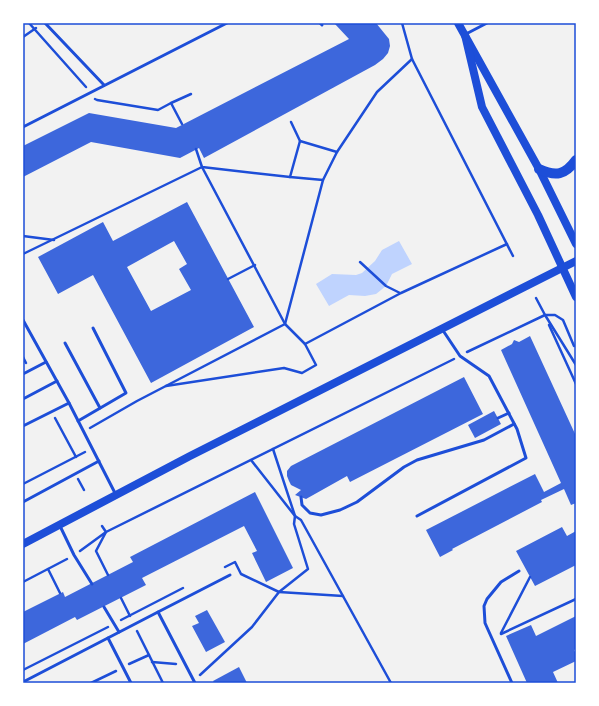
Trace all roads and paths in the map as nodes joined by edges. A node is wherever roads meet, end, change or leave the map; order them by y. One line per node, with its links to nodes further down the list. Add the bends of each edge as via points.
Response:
1 (45, 23): 7 (lane)
2 (52, 23): 7 (lane)
3 (227, 23): 12 (lane)
4 (402, 23): 11 (path)
5 (458, 23): 9 (main road)
6 (487, 23): 9 (lane)
7 (48, 27): 12 (lane)
8 (34, 28): 10 (path)
9 (465, 35): 24 (main road); 36 (main road, via 482,107)
10 (23, 37)
11 (412, 59): 21 (path, via 377,92); 29 (path)
12 (104, 85): 18 (lane)
13 (191, 94): 14 (path)
14 (171, 103): 15 (path); 17 (path)
15 (158, 110)
16 (291, 122): 19 (path)
17 (182, 124)
18 (23, 127)
19 (300, 141): 21 (path); 25 (path)
20 (196, 150): 23 (path)
21 (337, 152): 26 (path)
22 (576, 160): 24 (main road, via 565,172 557,174)
23 (202, 167): 25 (path); 28 (path); 35 (path)
24 (539, 169): 30 (main road)
25 (290, 177): 26 (path)
26 (322, 180): 43 (path)
27 (23, 236): 28 (path)
28 (54, 240): 31 (path)
29 (507, 244): 32 (path); 38 (path)
30 (576, 244)
31 (23, 254)
32 (513, 256)
33 (576, 261): 36 (main road)
34 (360, 262): 38 (path, via 386,286)
35 (254, 265): 37 (path); 43 (path)
36 (563, 268): 39 (main road); 45 (main road)
37 (228, 279)
38 (401, 293): 47 (path)
39 (576, 297)
40 (536, 298): 41 (path)
41 (545, 315): 48 (path, via 555,315 562,320); 49 (path); 51 (path); 54 (path)
42 (23, 320): 50 (lane)
43 (285, 324): 47 (path); 55 (path)
44 (93, 328): 58 (lane, via 126,393)
45 (442, 329): 49 (lane); 70 (main road)
46 (65, 344): 58 (lane)
47 (305, 344): 55 (path, via 316,365 302,373 284,368)
48 (574, 346)
49 (460, 356): 59 (lane, via 489,376); 66 (path)
50 (46, 362): 52 (lane); 53 (lane)
51 (576, 365)
52 (23, 374)
53 (57, 381): 56 (lane); 57 (lane)
54 (576, 384)
55 (166, 386): 64 (path)
56 (23, 399)
57 (69, 403): 61 (lane); 63 (lane)
58 (100, 408): 61 (lane)
59 (509, 413): 60 (lane); 62 (lane)
60 (498, 418)
61 (78, 420): 64 (lane)
62 (514, 424): 71 (lane, via 484,440 417,460 357,502 340,510 321,515 310,513 302,505); 74 (lane, via 526,458)
63 (23, 426)
64 (84, 431): 65 (lane)
65 (92, 448): 68 (lane); 69 (path)
66 (273, 449): 67 (path); 73 (path)
67 (251, 460): 73 (path); 77 (path)
68 (100, 461): 70 (lane); 72 (lane)
69 (23, 484)
70 (116, 496): 75 (main road)
71 (301, 497)
72 (23, 502)
73 (295, 516): 99 (path, via 294,524 308,569 279,592 252,627); 104 (path, via 301,520)
74 (418, 516)
75 (59, 525): 78 (main road); 79 (lane)
76 (102, 526): 77 (path)
77 (106, 532): 79 (path); 82 (path, via 96,551)
78 (23, 544)
79 (74, 555): 80 (path); 86 (lane)
80 (48, 569): 85 (path); 87 (path)
81 (519, 571): 105 (lane, via 501,582 484,606 485,623)
82 (108, 575)
83 (230, 575): 91 (lane)
84 (530, 577): 94 (path)
85 (23, 582)
86 (92, 584)
87 (60, 593)
88 (120, 598): 92 (path)
89 (576, 599): 94 (path)
90 (104, 607): 93 (lane)
91 (158, 612): 92 (lane); 103 (lane)
92 (134, 624): 93 (lane); 97 (path)
93 (119, 632): 95 (lane)
94 (501, 634): 96 (path)
95 (108, 638): 100 (lane); 101 (lane)
96 (498, 639)
97 (152, 662): 98 (path); 102 (path)
98 (179, 664)
99 (198, 676)
100 (23, 682)
101 (130, 683)
102 (163, 683)
103 (195, 683)
104 (391, 683)
105 (512, 683)

